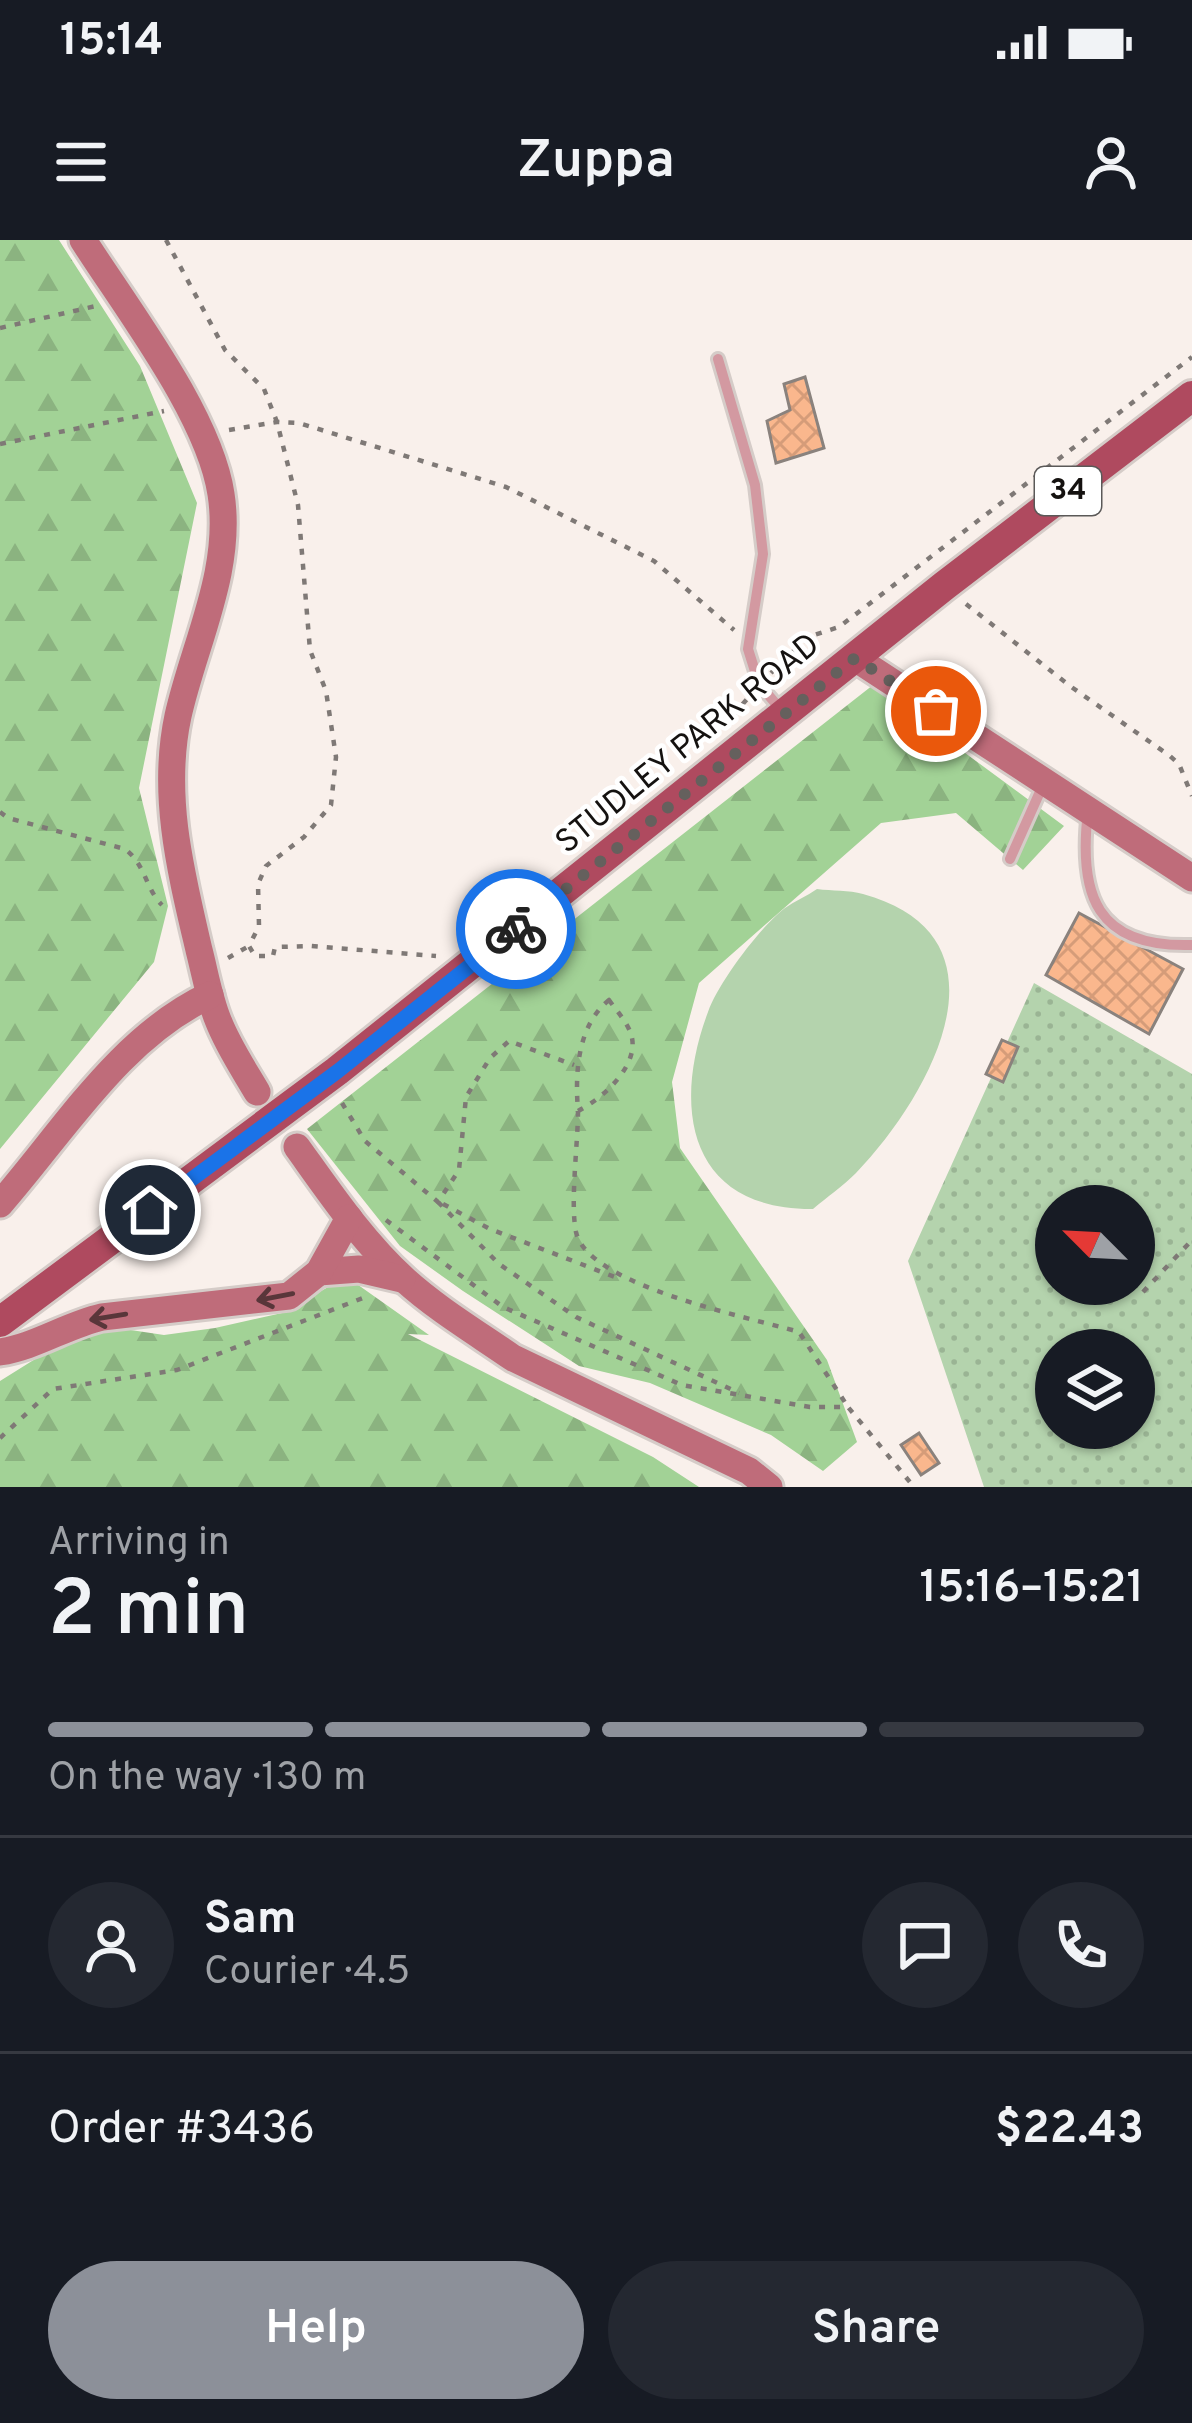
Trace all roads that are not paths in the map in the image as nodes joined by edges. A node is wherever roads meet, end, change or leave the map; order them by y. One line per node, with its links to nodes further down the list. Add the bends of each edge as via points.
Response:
1 (83, 240): 11 (main road, via 189,409 220,490 222,545 178,717 170,782)
2 (718, 359): 5 (lane, via 755,485 763,554 748,649 759,684)
3 (1192, 396): 4 (main road, STUDLEY PARK ROAD / 34)
4 (855, 658): 5 (main road, STUDLEY PARK ROAD / 34); 6 (main road)
5 (784, 714): 18 (main road, STUDLEY PARK ROAD / 34, via 338,1071)
6 (1045, 782): 7 (main road); 8 (lane)
7 (1088, 812): 9 (main road); 10 (lane, via 1086,884 1102,913 1145,942)
8 (1010, 859)
9 (1192, 878)
10 (1192, 945)
11 (210, 995): 12 (main road); 14 (main road, via 139,1042)
12 (257, 1092)
13 (297, 1147): 15 (main road)
14 (0, 1204)
15 (349, 1218): 16 (main road); 17 (main road)
16 (319, 1272): 17 (main road, via 359,1269); 19 (main road, one-way to 19, via 289,1297 102,1317)
17 (406, 1281): 20 (main road, via 513,1358)
18 (0, 1322)
19 (0, 1352)
20 (769, 1487)

